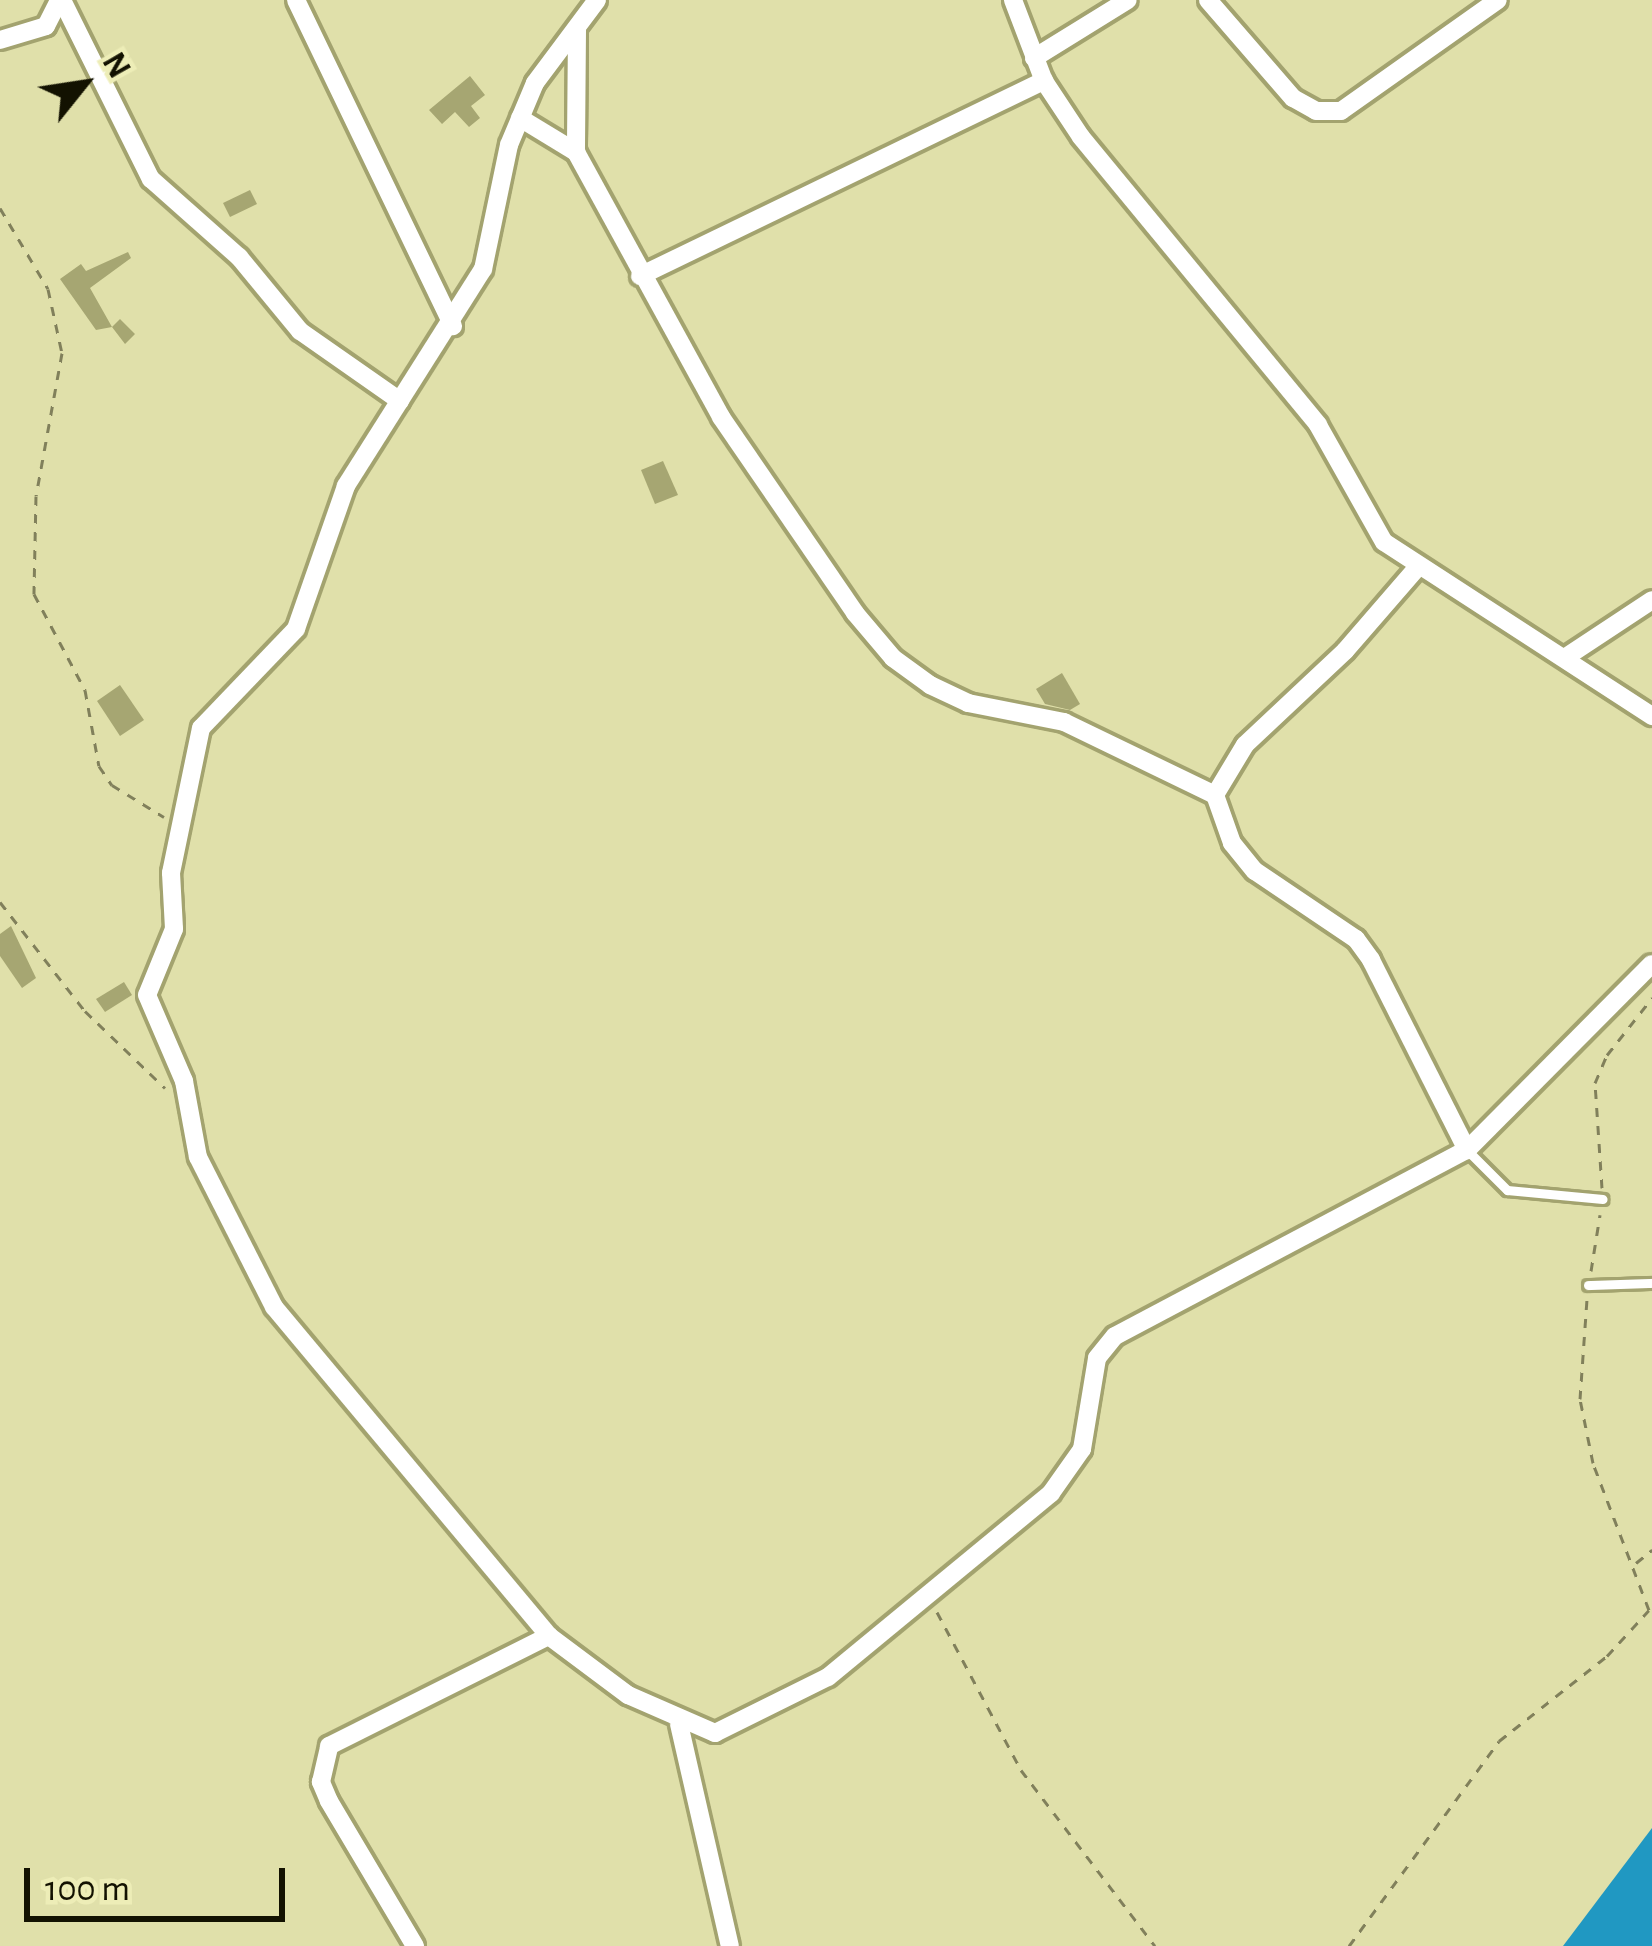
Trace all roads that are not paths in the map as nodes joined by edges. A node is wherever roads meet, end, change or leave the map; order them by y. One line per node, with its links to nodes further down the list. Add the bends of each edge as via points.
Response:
1 (61, 0): 9 (street, via 46,26); 16 (street, via 151,179 239,257 300,331)
2 (296, 0): 15 (street)
3 (597, 0): 8 (street)
4 (1013, 0): 10 (street)
5 (1128, 0): 10 (street)
6 (1208, 0): 7 (street, via 1293,98 1316,111 1365,100)
7 (1498, 0)
8 (577, 30): 12 (street, via 535,83); 13 (street)
9 (0, 40)
10 (1034, 58): 11 (street)
11 (1044, 81): 14 (street); 17 (street, via 1128,198 1318,425 1384,542)
12 (520, 118): 13 (street); 15 (street, via 483,268)
13 (576, 152): 14 (street)
14 (640, 276): 21 (street, via 798,536 893,658 968,704 1064,722)
15 (453, 326): 16 (street)
16 (400, 401): 27 (street, via 346,485 296,629 201,728 178,824 174,928 147,995 184,1081 198,1157 274,1307)
17 (1416, 568): 19 (street); 21 (street, via 1346,651 1245,745)
18 (1652, 600): 19 (street)
19 (1566, 657): 20 (street)
20 (1652, 716)
21 (1216, 795): 23 (street, via 1232,843 1256,871 1356,939 1371,960)
22 (1652, 964): 23 (street)
23 (1467, 1150): 24 (lane, via 1507,1190); 28 (street, via 1115,1336 1097,1358 1082,1449 1005,1538 775,1708 715,1733)
24 (1603, 1198)
25 (1652, 1283): 26 (lane)
26 (1588, 1285)
27 (549, 1636): 28 (street); 29 (street, via 329,1747 321,1782 328,1801)
28 (679, 1724): 30 (street)
29 (415, 1946)
30 (730, 1946)

